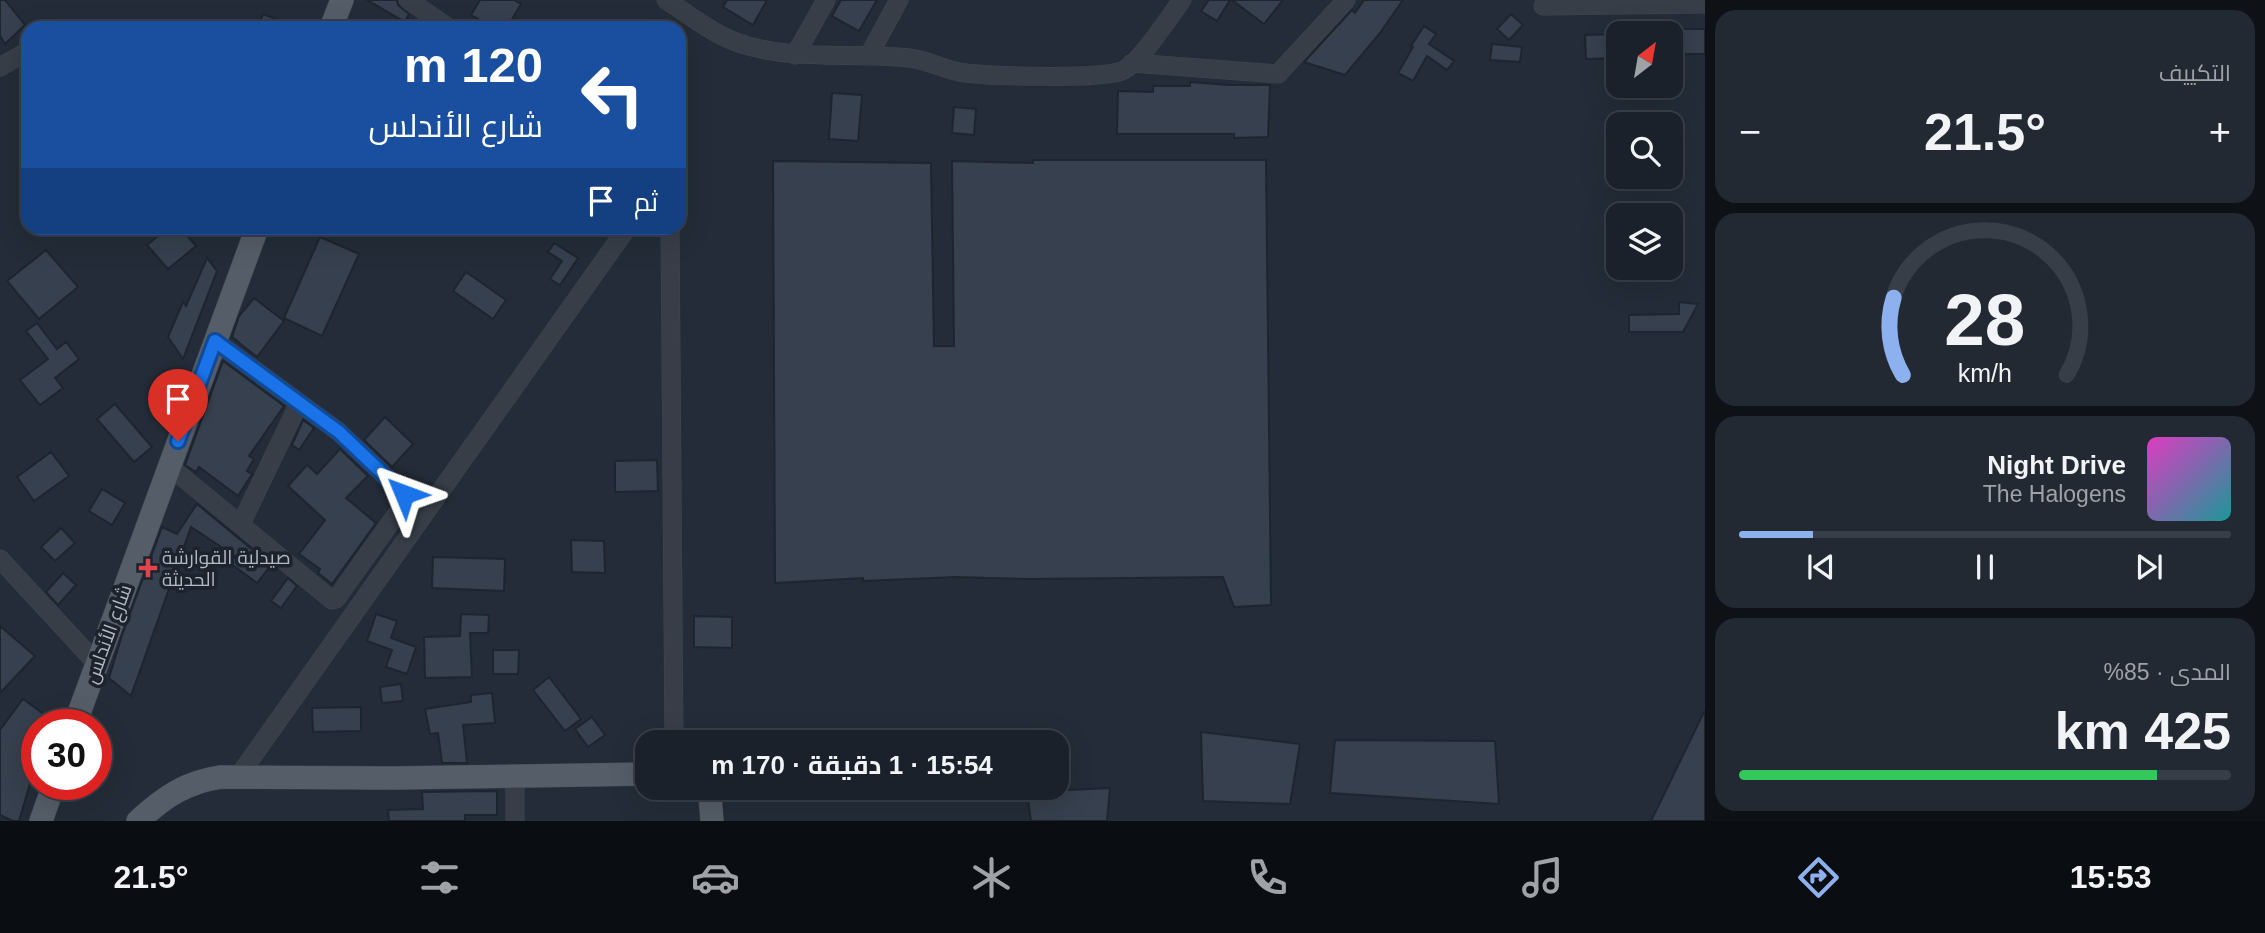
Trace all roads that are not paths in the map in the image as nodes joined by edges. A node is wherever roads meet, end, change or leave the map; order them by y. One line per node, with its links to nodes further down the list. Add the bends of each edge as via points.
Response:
1 (342, 0): 10 (main road)
2 (408, 0): 11 (street)
3 (666, 0): 13 (street, via 724,37)
4 (826, 0): 13 (street)
5 (899, 0): 14 (street)
6 (1182, 0): 15 (street)
7 (1346, 0): 15 (street, via 1278,74)
8 (1705, 4): 9 (street)
9 (1543, 6)
10 (334, 21)
11 (439, 21)
12 (21, 55): 16 (street)
13 (795, 55): 14 (street)
14 (869, 55): 15 (street, via 928,61 966,73 1112,74)
15 (1132, 63)
16 (0, 66)
17 (254, 235): 20 (main road, شارع الأندلس)
18 (622, 235): 30 (street)
19 (670, 235): 27 (street)
20 (215, 341): 21 (street); 22 (main road, شارع الأندلس)
21 (299, 403): 23 (street); 23 (street, via 339,432 406,501 334,600)
22 (170, 466): 23 (street); 25 (main road, شارع الأندلس)
23 (241, 524)
24 (0, 559): 25 (street)
25 (97, 664): 26 (main road, شارع الأندلس)
26 (80, 709)
27 (674, 730)
28 (635, 774): 29 (main road)
29 (515, 775): 30 (main road); 35 (street)
30 (238, 777): 34 (main road, via 200,780 180,787)
31 (48, 800): 33 (main road)
32 (710, 800): 36 (main road)
33 (41, 821)
34 (138, 821)
35 (515, 821)
36 (712, 821)

